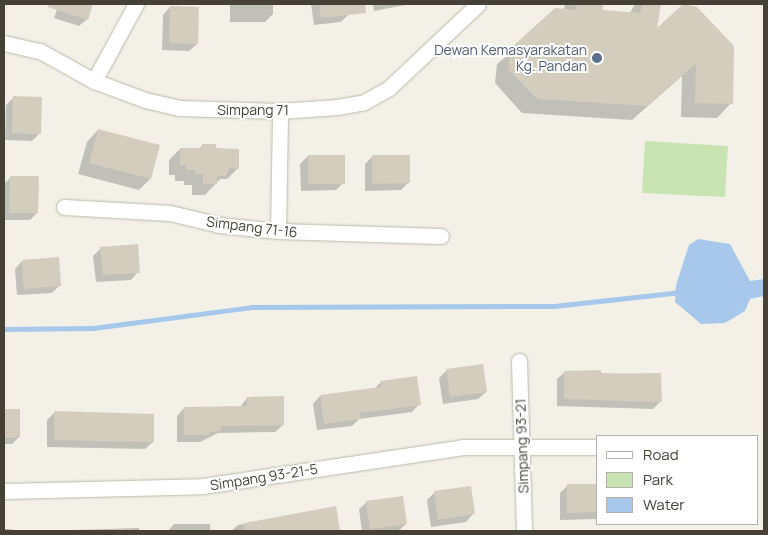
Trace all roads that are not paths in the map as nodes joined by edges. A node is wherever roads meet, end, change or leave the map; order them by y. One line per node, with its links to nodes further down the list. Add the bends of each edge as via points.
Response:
1 (136, 4): 4 (street)
2 (478, 4): 5 (street, Simpang 71, via 410,71 364,102)
3 (4, 43): 4 (street, Simpang 71, via 40,51)
4 (94, 81): 5 (street, Simpang 71, via 145,100 179,108)
5 (280, 111): 7 (street)
6 (64, 207): 7 (street, Simpang 71-16, via 170,213 220,225)
7 (278, 231): 8 (street, Simpang 71-16)
8 (441, 236)
9 (519, 361): 10 (street, Simpang 93-21)
10 (522, 445): 11 (street, Simpang 93-21-5); 12 (street, Simpang 93-21-5, via 463,447 204,486); 13 (street, Simpang 93-21)
11 (596, 447)
12 (4, 491)
13 (524, 531)

